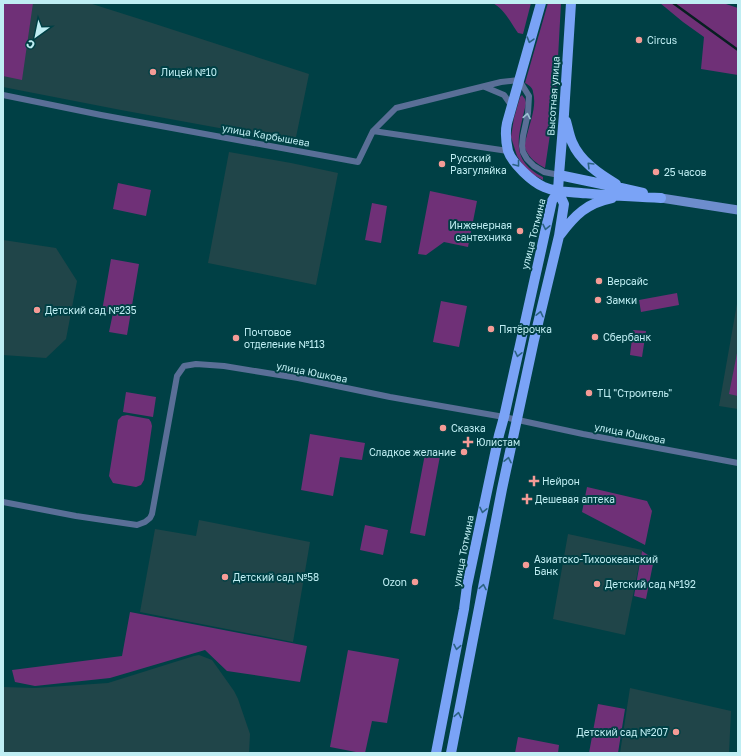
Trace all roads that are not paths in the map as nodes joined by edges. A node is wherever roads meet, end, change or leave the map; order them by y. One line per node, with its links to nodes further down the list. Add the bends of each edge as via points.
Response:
1 (541, 3): 3 (main road, one-way to 3)
2 (571, 3): 7 (main road, Высотная улица)
3 (519, 80): 4 (street); 6 (main road); 10 (street, one-way to 3, via 544,172 534,166 523,152 529,96)
4 (484, 87): 6 (street, via 504,95); 8 (street, via 396,108)
5 (3, 94): 8 (street, улица Карбышева, via 101,115 358,162)
6 (511, 105): 9 (main road, via 506,130)
7 (564, 114): 10 (main road, Высотная улица); 12 (main road, one-way to 7, via 591,167 580,154 572,142)
8 (373, 131): 9 (street)
9 (508, 150): 11 (main road, one-way to 11, via 533,181 545,188)
10 (559, 175): 11 (main road, Высотная улица); 12 (main road)
11 (558, 191): 12 (main road); 15 (main road, улица Тотмина, via 564,204); 16 (main road, улица Тотмина, one-way to 16, via 552,202)
12 (621, 192): 13 (main road); 15 (main road, via 588,206)
13 (661, 198): 14 (main road)
14 (738, 210)
15 (558, 236): 17 (main road, улица Тотмина, one-way to 15)
16 (504, 417): 17 (street, улица Юшкова); 19 (street, улица Юшкова, via 224,366 184,366 177,376 152,514 145,522 137,525 118,523); 20 (main road, улица Тотмина, one-way to 20)
17 (516, 420): 18 (street, улица Юшкова); 21 (main road, улица Тотмина, one-way to 17)
18 (738, 463)
19 (3, 502)
20 (436, 753)
21 (450, 753)

